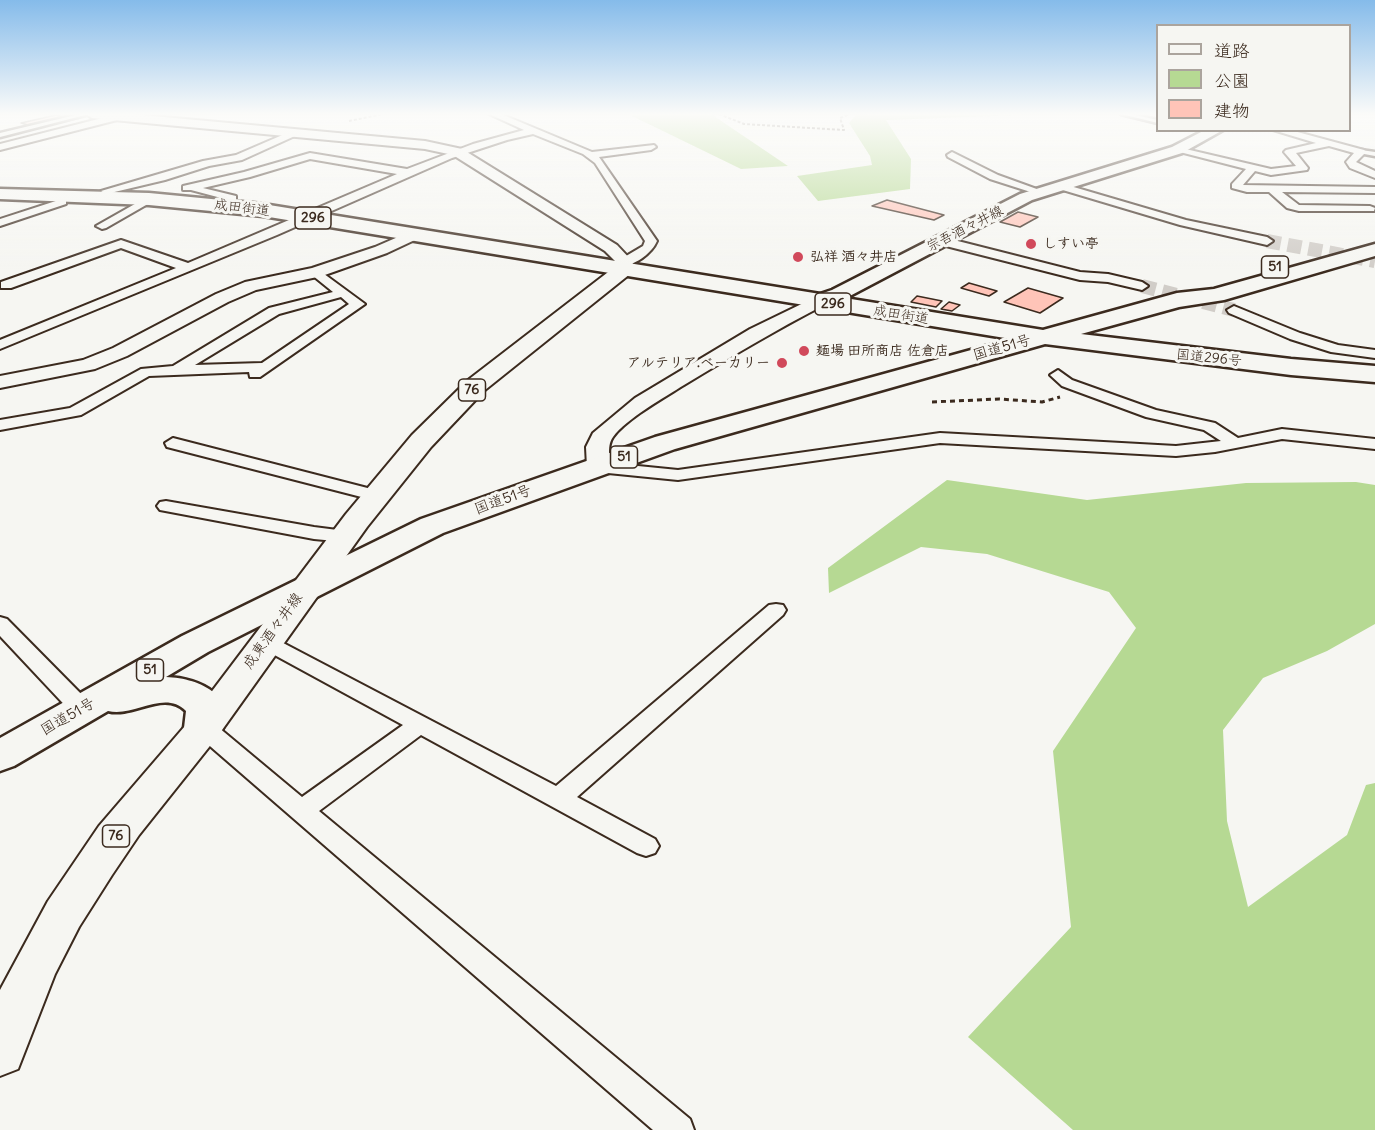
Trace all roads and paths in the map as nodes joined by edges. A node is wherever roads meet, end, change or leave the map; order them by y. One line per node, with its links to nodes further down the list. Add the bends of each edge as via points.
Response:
1 (196, 167): 15 (street)
2 (274, 167): 17 (street)
3 (374, 167): 13 (street)
4 (425, 167): 13 (street)
5 (481, 167): 35 (street, via 611,248)
6 (602, 167): 35 (street, via 651,241 648,248)
7 (974, 167): 21 (street)
8 (1123, 167): 16 (main road, 宗吾酒々井線)
9 (1248, 167): 12 (street)
10 (1302, 167): 12 (street, via 1271,172)
11 (1356, 167): 14 (street)
12 (1253, 168): 18 (street, via 1236,186)
13 (411, 173): 27 (street)
14 (1375, 175)
15 (161, 178): 17 (street); 20 (street)
16 (1060, 186): 21 (main road, 宗吾酒々井線); 33 (street, via 1184,223)
17 (187, 188): 25 (street, via 232,198)
18 (1271, 189): 19 (street); 26 (street, via 1299,208)
19 (1375, 190)
20 (106, 191)
21 (1040, 192): 32 (main road, 宗吾酒々井線)
22 (0, 194): 23 (highway, 成田街道 / 296)
23 (149, 199): 25 (highway, 成田街道 / 296); 29 (street)
24 (62, 202): 28 (street)
25 (225, 206): 27 (highway, 成田街道 / 296)
26 (1373, 206)
27 (309, 217): 30 (highway, 成田街道 / 296); 36 (street)
28 (0, 223)
29 (102, 226)
30 (414, 235): 35 (highway, 成田街道 / 296); 37 (street)
31 (1375, 239): 43 (highway, 成田街道 / 51, via 1199,288)
32 (942, 241): 40 (street, via 1080,276); 44 (main road, 宗吾酒々井線)
33 (1267, 241)
34 (1375, 250): 43 (highway, 成田街道 / 51, via 1216,295)
35 (624, 266): 44 (highway, 成田街道 / 296); 64 (main road, 成東酒々井線 / 76, via 593,297 491,372 419,444)
36 (186, 267): 38 (street); 39 (street, via 121,244)
37 (316, 272): 42 (street); 57 (street, via 251,286 88,365)
38 (148, 282): 41 (street); 48 (street)
39 (6, 285)
40 (1142, 286)
41 (175, 289)
42 (343, 293): 52 (street, via 358,304); 53 (street, via 274,311)
43 (1177, 300): 47 (highway, 成田街道 / 51); 49 (highway, via 1163,316 1131,329 1137,342)
44 (818, 301): 46 (highway, 成田街道 / 296); 63 (street, via 642,402 604,433 597,447)
45 (1234, 310): 50 (street, via 1326,346)
46 (925, 319): 47 (highway, 成田街道 / 296); 51 (highway, via 951,332 957,342)
47 (1043, 337): 49 (highway, 国道296号 / 296); 51 (highway, 国道51号 / 51)
48 (0, 345)
49 (1153, 351): 54 (highway, 国道296号 / 296)
50 (1375, 354)
51 (958, 361): 63 (highway, 国道51号 / 51, via 665,443)
52 (265, 367): 53 (street); 56 (street)
53 (176, 371): 59 (street, via 146,372 75,412)
54 (1375, 374)
55 (1063, 379): 58 (path, via 1066,396 1042,402); 61 (street, via 1152,414 1209,426)
56 (248, 380)
57 (0, 382)
58 (932, 402)
59 (0, 425)
60 (173, 443): 64 (street)
61 (1235, 443): 62 (street, via 1282,434); 63 (street, via 1176,451 940,438 678,476)
62 (1375, 444)
63 (598, 466): 67 (highway, 国道51号 / 51, via 432,526)
64 (377, 496): 66 (main road, 成東酒々井線 / 76)
65 (166, 506): 66 (street)
66 (345, 536): 67 (main road, 成東酒々井線 / 76)
67 (303, 589): 70 (main road, 成東酒々井線 / 76); 71 (highway, 国道51号 / 51, via 195,644)
68 (776, 610): 75 (street)
69 (0, 624): 71 (street)
70 (266, 641): 72 (street); 73 (main road, 成東酒々井線 / 76)
71 (82, 709): 73 (highway, via 140,693 188,691 206,708); 74 (highway, 国道51号 / 51)
72 (420, 724): 75 (street); 76 (street)
73 (204, 728): 76 (street); 78 (main road, 成東酒々井線 / 76, via 114,839 79,891 22,996)
74 (0, 756)
75 (558, 799): 77 (street)
76 (302, 810): 79 (street)
77 (646, 846)
78 (0, 1053)
79 (678, 1130)

